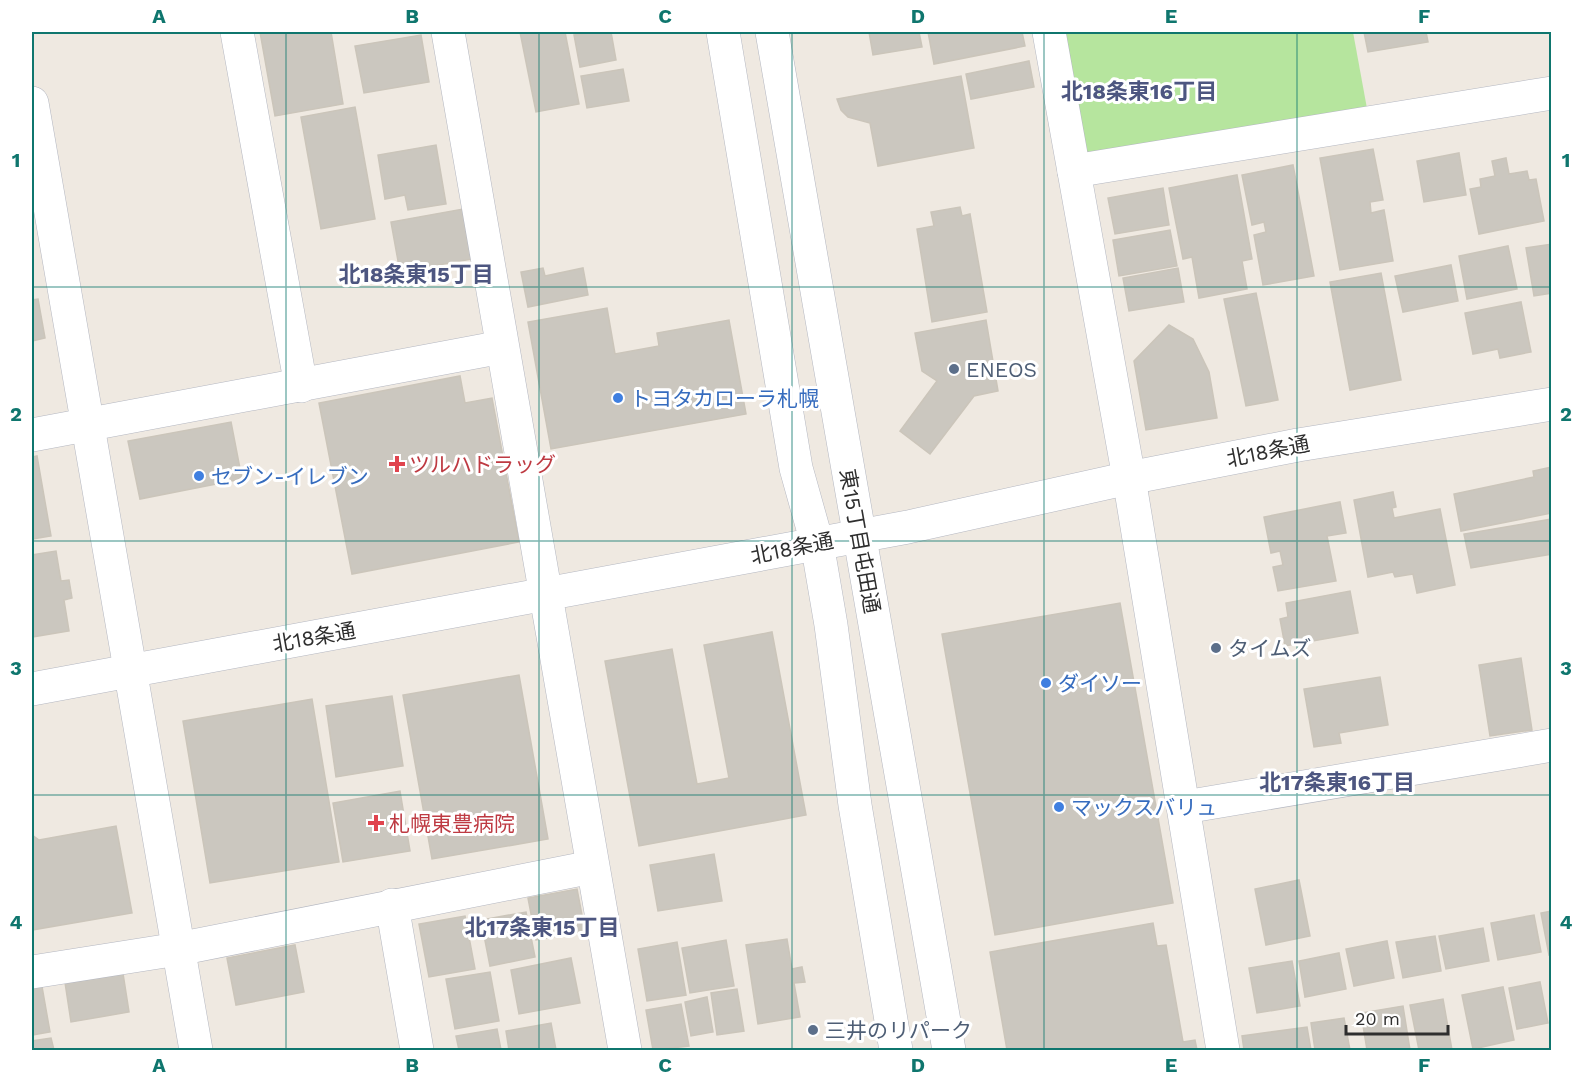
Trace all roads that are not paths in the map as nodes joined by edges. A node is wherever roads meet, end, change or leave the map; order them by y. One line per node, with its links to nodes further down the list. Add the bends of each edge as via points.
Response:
1 (237, 32): 10 (street)
2 (448, 32): 9 (street)
3 (723, 32): 16 (street, 東15丁目屯田通, via 796,468)
4 (772, 32): 15 (street, 東15丁目屯田通)
5 (1049, 32): 8 (street)
6 (1551, 93): 8 (street)
7 (32, 104): 12 (street)
8 (1074, 171): 14 (street)
9 (502, 347): 10 (street); 17 (street)
10 (301, 386): 12 (street)
11 (1551, 404): 14 (street, 北18条通, via 1298,445)
12 (88, 424): 13 (street); 18 (street, via 121,628)
13 (32, 435)
14 (1130, 478): 15 (street, 北18条通); 21 (street)
15 (861, 535): 16 (street, 北18条通); 30 (street, 東15丁目屯田通)
16 (817, 543): 17 (street, 北18条通); 29 (street, 東15丁目屯田通)
17 (548, 594): 18 (street, 北18条通); 22 (street)
18 (132, 671): 19 (street, 北18条通); 24 (street)
19 (32, 689)
20 (1551, 745): 21 (street)
21 (1185, 807): 31 (street)
22 (592, 867): 23 (street); 28 (street)
23 (392, 905): 24 (street); 27 (street)
24 (178, 949): 25 (street); 26 (street)
25 (32, 972)
26 (196, 1050)
27 (417, 1050)
28 (626, 1050)
29 (896, 1050)
30 (949, 1050)
31 (1223, 1050)

